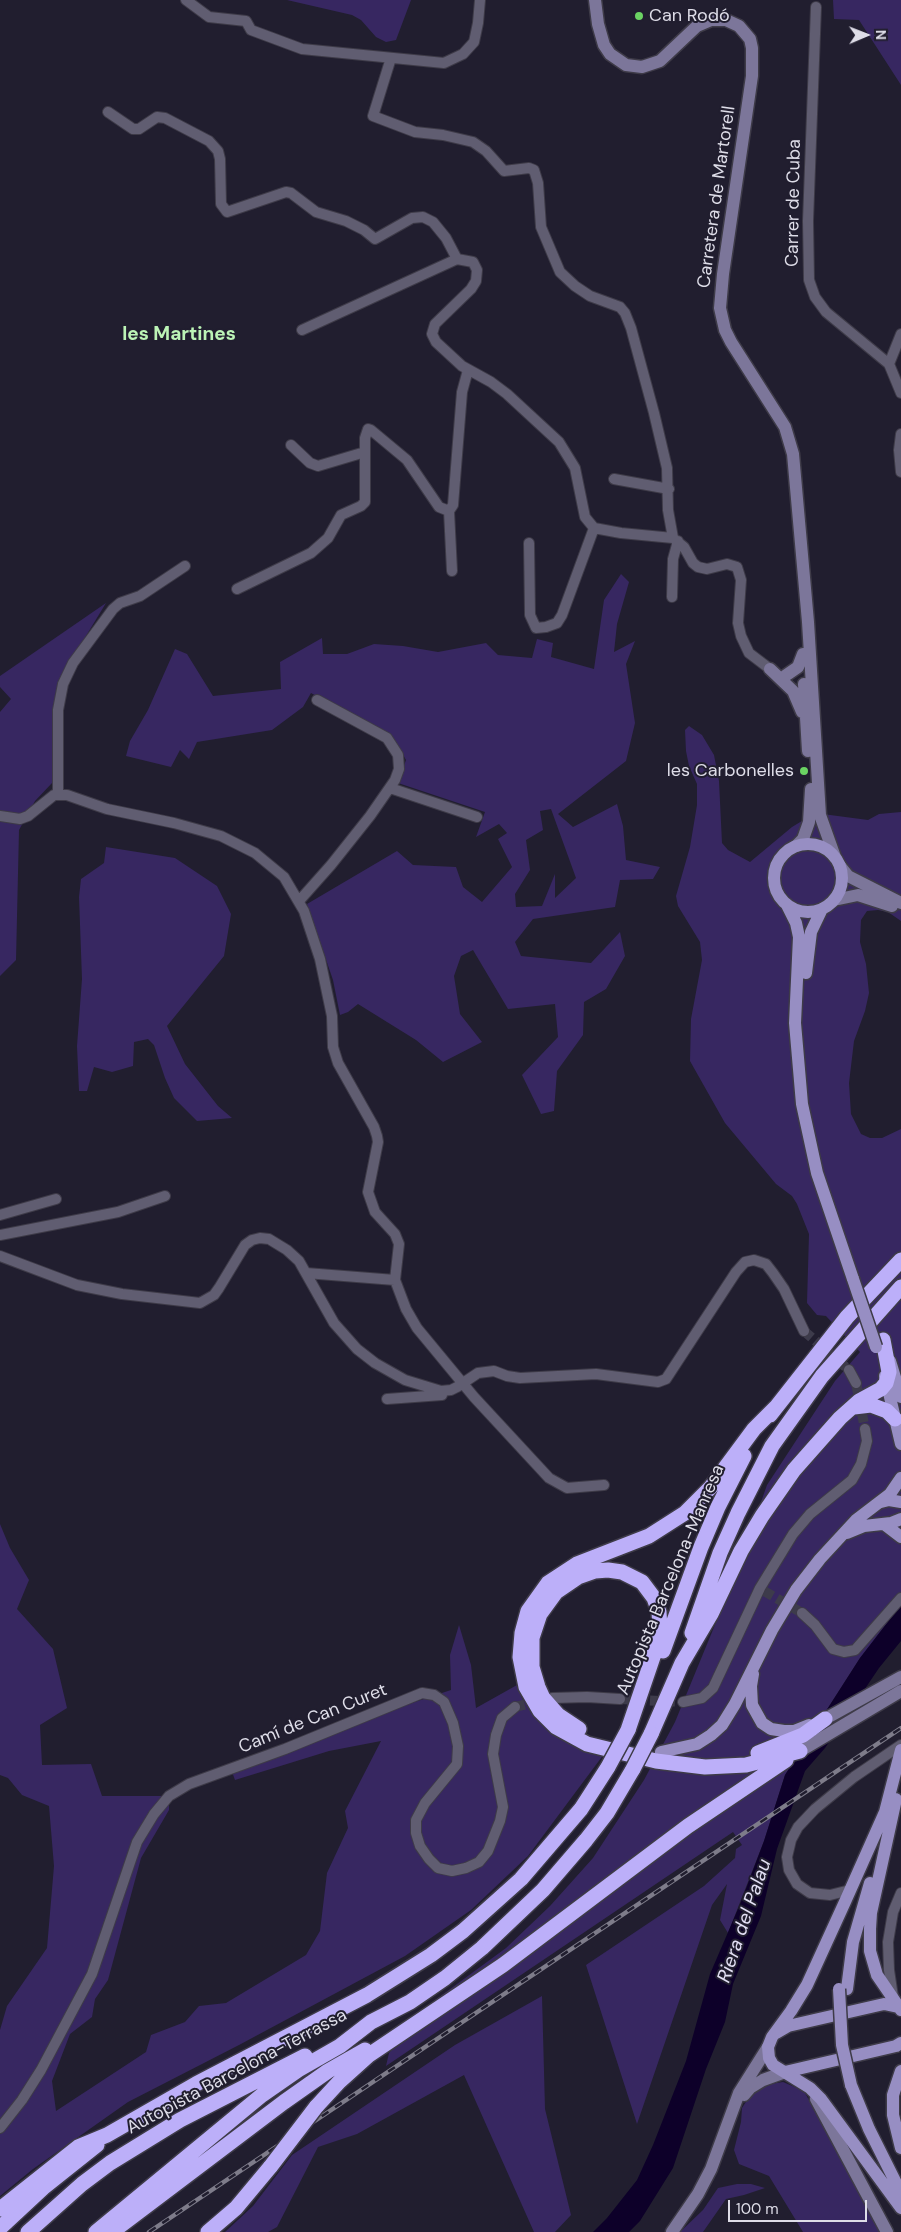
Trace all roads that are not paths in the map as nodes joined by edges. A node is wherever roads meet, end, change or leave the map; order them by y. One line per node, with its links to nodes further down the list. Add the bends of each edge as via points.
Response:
1 (186, 0): 5 (street, via 209,17 246,21 252,30 291,47)
2 (480, 0): 5 (street, via 474,42 463,54 444,63)
3 (595, 0): 24 (main road, Carretera de Martorell, via 604,45 610,54 626,65 642,67 660,61 697,26 712,20 732,22 750,39 752,76 720,308 731,342 790,441 795,464)
4 (816, 7): 10 (street, Carrer de Cuba, via 808,221 809,280 815,297 826,312)
5 (391, 58): 18 (street, via 373,116 416,132 473,142 504,171 534,170 538,183 540,227 560,272 567,281 590,296 620,308 628,320 668,468)
6 (108, 112): 7 (street, via 133,129 139,129 157,117 164,118 209,141 218,151 221,204 227,212 286,192 316,212 350,223 375,239 412,218 424,217 440,230)
7 (457, 259): 8 (street); 11 (street, via 473,262 478,270 476,281 435,324 432,334 439,347)
8 (302, 330)
9 (901, 334): 10 (street)
10 (889, 364): 12 (street, Carrer de Cuba)
11 (468, 370): 19 (street, via 462,392 453,505); 20 (street, via 507,394 566,450 578,477 585,517)
12 (901, 393)
13 (901, 434): 16 (street)
14 (290, 445): 15 (street, via 318,466)
15 (365, 452): 19 (street, via 368,429 406,460 439,507); 26 (street, via 366,502 341,515 328,538 311,553)
16 (901, 472)
17 (614, 480): 18 (street)
18 (669, 489): 21 (street, via 668,510)
19 (449, 511): 25 (street)
20 (594, 528): 21 (street); 22 (street, via 562,615 546,628 536,628 530,615)
21 (675, 539): 27 (street); 29 (street, via 698,567 708,569 728,564 737,567 741,580 738,623 741,636 749,653)
22 (529, 543)
23 (185, 566): 36 (street, via 140,596 113,609 73,663 63,684 58,710)
24 (802, 567): 28 (main road, Carretera de Martorell); 33 (main road, Carretera de Martorell)
25 (452, 571)
26 (237, 589)
27 (672, 597)
28 (803, 654): 30 (main road, via 798,667); 31 (main road, Carretera de Martorell)
29 (770, 669): 30 (main road); 34 (main road, via 793,691)
30 (785, 676): 31 (main road)
31 (804, 680): 33 (main road); 34 (main road, Carretera de Martorell)
32 (317, 700): 35 (street, via 387,738 398,755 399,769)
33 (814, 702): 40 (main road, Carretera de Martorell, via 820,814)
34 (806, 724): 39 (main road, Carretera de Martorell, via 810,811 803,839)
35 (390, 788): 38 (street); 42 (street)
36 (58, 794): 37 (street, via 28,816 20,819); 42 (street, via 221,836 268,862 284,877)
37 (0, 816)
38 (477, 817)
39 (796, 846): 40 (main road, via 819,846); 44 (main road, via 782,856 775,871 777,891)
40 (837, 862): 41 (main road, via 841,886); 43 (main road, via 848,876)
41 (834, 900): 45 (main road, via 858,895); 46 (main road)
42 (299, 901): 55 (street, via 320,959 338,1064 377,1136 368,1192 375,1212 395,1234 399,1244)
43 (901, 903)
44 (787, 905): 46 (main road, via 805,912); 54 (main road, via 799,937 795,1032 805,1124 826,1202)
45 (901, 909)
46 (822, 910): 54 (main road, via 811,932 804,998 806,1082 823,1165)
47 (165, 1196): 50 (street, via 118,1212)
48 (56, 1199): 49 (street)
49 (0, 1215)
50 (0, 1235)
51 (0, 1256): 53 (street, via 77,1285 190,1303 200,1303 214,1295 245,1245 252,1240 268,1239 287,1250)
52 (901, 1260): 66 (highway, Autopista Barcelona-Manresa, via 847,1317)
53 (306, 1273): 55 (street); 63 (street, via 334,1323 357,1349 404,1380 430,1389)
54 (856, 1276): 58 (main road, bridge)
55 (395, 1280): 60 (street, via 417,1328)
56 (901, 1287): 82 (highway, via 822,1376 772,1446 720,1553)
57 (804, 1331): 60 (street, via 773,1273 766,1264 754,1260 739,1268 666,1380 658,1382 596,1374 520,1378 494,1372 478,1373)
58 (880, 1344): 61 (highway, via 888,1372); 64 (main road)
59 (849, 1370): 62 (street)
60 (463, 1382): 63 (street); 72 (street, via 490,1415 558,1484 566,1488)
61 (886, 1383): 67 (highway); 68 (main road)
62 (856, 1384)
63 (451, 1390): 65 (street, via 445,1394)
64 (901, 1397)
65 (387, 1399)
66 (776, 1407): 90 (highway, Autopista Barcelona-Manresa, via 756,1435 718,1507 660,1659); 94 (highway, via 754,1429 711,1488 685,1513 649,1536 577,1564 548,1583 528,1611 520,1645 523,1678 534,1703 551,1723 574,1738 603,1748 687,1766 718,1767)
67 (853, 1408): 68 (highway, via 871,1405 887,1411); 82 (highway, via 840,1418 794,1470 762,1516 740,1551 711,1614)
68 (895, 1419): 70 (main road)
69 (865, 1430): 87 (street, via 867,1441 861,1464 852,1480 810,1514 793,1534 738,1631 714,1688 702,1698)
70 (901, 1444)
71 (901, 1478): 73 (main road, via 895,1490)
72 (604, 1485)
73 (881, 1502): 74 (main road); 77 (main road, via 856,1520)
74 (901, 1502)
75 (901, 1519): 76 (main road)
76 (884, 1524): 77 (main road, via 864,1526); 78 (main road)
77 (845, 1534): 81 (main road, via 796,1590)
78 (901, 1537)
79 (901, 1598): 80 (street, via 855,1650 844,1652 833,1648)
80 (802, 1613)
81 (757, 1660): 89 (main road, via 750,1697 755,1713 764,1725 789,1731); 93 (main road, via 731,1711 716,1731 696,1744)
82 (682, 1663): 102 (highway, bridge, via 633,1769 586,1840 515,1918 445,1978 410,2002)
83 (901, 1677): 89 (main road)
84 (901, 1691): 91 (main road)
85 (552, 1698): 86 (street)
86 (620, 1698)
87 (683, 1702)
88 (515, 1707): 112 (street, Camí de Can Curet, via 502,1718 493,1754 503,1807 500,1821 488,1851 479,1862 466,1868 438,1868 420,1846 416,1833 416,1820 425,1803 457,1764 454,1723 444,1702 434,1695 422,1693 284,1750 190,1784 169,1796 137,1842 92,1974 41,2070)
89 (825, 1719): 94 (highway, via 803,1735)
90 (628, 1730): 93 (highway, via 656,1645 659,1612 650,1592 635,1577 615,1570 595,1571 562,1587 540,1614 531,1648 536,1682 550,1707 572,1726 592,1735); 113 (highway, bridge, via 581,1809 521,1879 463,1931 367,1995 196,2084)
91 (800, 1751): 94 (highway); 103 (highway, via 688,1826 503,1965)
92 (900, 1751): 97 (main road); 98 (street, via 854,1778 815,1809 791,1840 787,1857 789,1870 797,1884 810,1893 830,1895)
93 (661, 1752): 94 (highway)
94 (751, 1759)
95 (901, 1776): 96 (main road)
96 (897, 1794): 100 (main road, via 856,1926); 101 (main road, via 871,1913 870,1951 877,1975)
97 (885, 1812): 98 (main road); 100 (main road, via 844,1945)
98 (850, 1890): 104 (main road, via 807,1985)
99 (901, 1893): 101 (street, via 893,1912 888,1942 888,1970)
100 (843, 1989): 109 (main road, bridge, via 842,2045)
101 (898, 2006): 104 (main road, via 884,2004 788,2026)
102 (371, 2022): 120 (highway, Autopista Barcelona-Terrassa, via 180,2120 103,2168); 121 (highway, via 238,2114)
103 (416, 2022): 122 (highway, via 320,2077); 123 (highway, bridge, via 338,2082 236,2208)
104 (776, 2033): 106 (main road)
105 (901, 2042): 108 (main road, via 896,2046)
106 (768, 2047): 108 (main road, via 771,2062); 111 (main road, via 739,2093)
107 (901, 2071): 114 (main road, via 893,2096 893,2115)
108 (785, 2072): 110 (main road); 111 (main road, via 750,2088)
109 (855, 2084): 115 (main road); 116 (main road, via 869,2129)
110 (810, 2088): 117 (main road); 125 (main road)
111 (733, 2109): 124 (main road, via 711,2169)
112 (0, 2128)
113 (107, 2135): 118 (highway, via 78,2147); 119 (highway)
114 (901, 2148)
115 (901, 2176)
116 (901, 2193)
117 (901, 2208)
118 (0, 2209)
119 (0, 2228)
120 (28, 2232)
121 (96, 2232)
122 (112, 2232)
123 (208, 2232)
124 (672, 2232)
125 (887, 2232)

